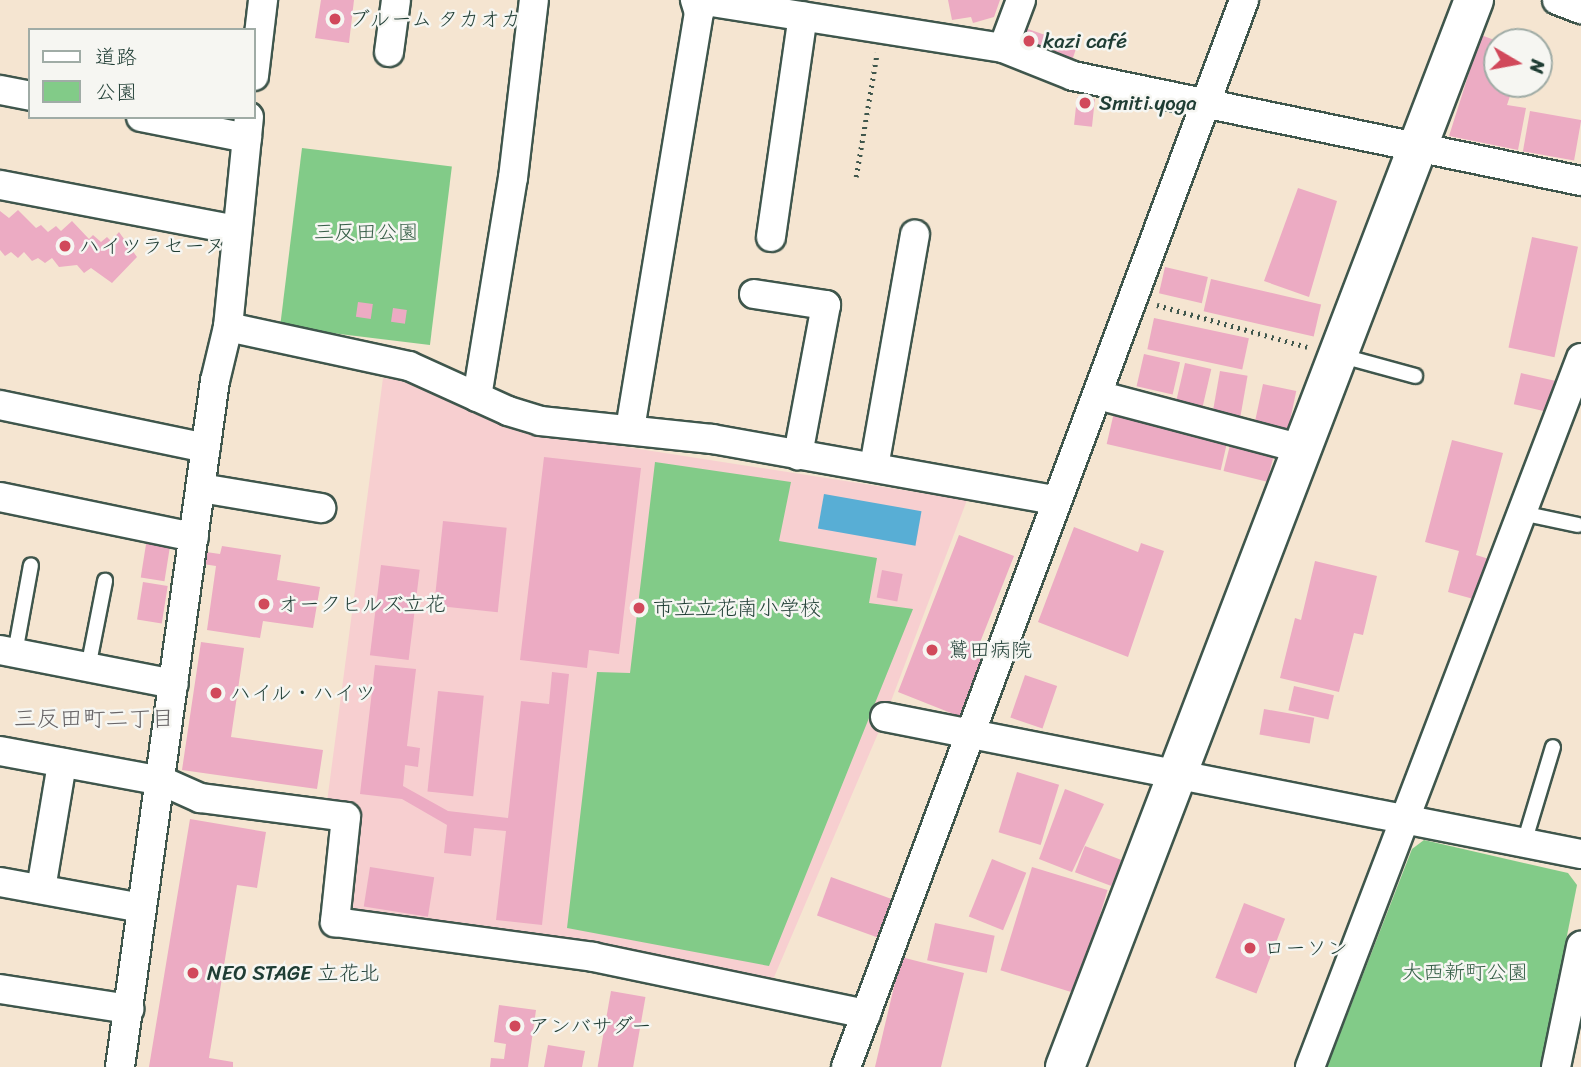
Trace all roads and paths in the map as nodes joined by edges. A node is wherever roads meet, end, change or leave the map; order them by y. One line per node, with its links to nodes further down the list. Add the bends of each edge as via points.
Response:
1 (263, 0): 14 (street)
2 (396, 0): 13 (street)
3 (534, 0): 34 (street, via 513,178)
4 (698, 0): 10 (street); 36 (street)
5 (1021, 0): 12 (street)
6 (1244, 0): 17 (street)
7 (1474, 0): 20 (street)
8 (1557, 0): 9 (street)
9 (1581, 9)
10 (803, 16): 11 (street); 26 (street)
11 (881, 28): 12 (street); 21 (path)
12 (1003, 48): 17 (street, via 1073,76)
13 (389, 52)
14 (256, 59)
15 (0, 90): 16 (street)
16 (28, 96)
17 (1206, 104): 20 (street); 28 (street)
18 (162, 119): 19 (street)
19 (248, 127): 24 (street)
20 (1418, 147): 22 (street); 30 (street)
21 (856, 177)
22 (1581, 181)
23 (0, 184): 24 (street)
24 (236, 230): 29 (street)
25 (915, 235): 40 (street)
26 (771, 237)
27 (754, 295): 39 (street, via 826,305)
28 (1133, 298): 30 (path); 33 (street)
29 (228, 327): 34 (street, via 409,366); 37 (street)
30 (1338, 355): 32 (lane); 38 (street)
31 (1581, 358): 45 (street)
32 (1415, 376)
33 (1098, 395): 38 (street); 43 (street)
34 (477, 397): 36 (street, via 540,421)
35 (0, 405): 37 (street)
36 (630, 429): 39 (street)
37 (206, 448): 41 (street)
38 (1302, 449): 58 (street)
39 (798, 455): 40 (street)
40 (874, 467): 43 (street)
41 (201, 488): 44 (street); 47 (street)
42 (0, 497): 47 (street)
43 (1056, 500): 54 (street)
44 (321, 508)
45 (1522, 513): 46 (lane); 60 (street)
46 (1578, 525)
47 (194, 537): 52 (street)
48 (31, 565): 50 (lane)
49 (105, 581): 51 (lane)
50 (7, 651): 51 (street)
51 (88, 668): 52 (street)
52 (174, 684): 59 (street)
53 (886, 717): 54 (street)
54 (972, 733): 58 (street); 69 (street)
55 (1553, 747): 61 (lane)
56 (0, 751): 57 (street)
57 (62, 763): 59 (street); 64 (street)
58 (1178, 774): 60 (street); 72 (street)
59 (162, 781): 65 (street); 69 (street, via 200,798 345,817 335,922 593,957)
60 (1406, 820): 61 (street); 73 (street)
61 (1524, 843): 62 (street)
62 (1581, 854)
63 (0, 882): 64 (street)
64 (41, 889): 65 (street)
65 (142, 908): 68 (street)
66 (1581, 946): 74 (street)
67 (0, 989): 68 (street)
68 (129, 1009): 70 (street)
69 (866, 1014): 71 (street)
70 (120, 1067)
71 (846, 1067)
72 (1065, 1067)
73 (1310, 1067)
74 (1556, 1067)

